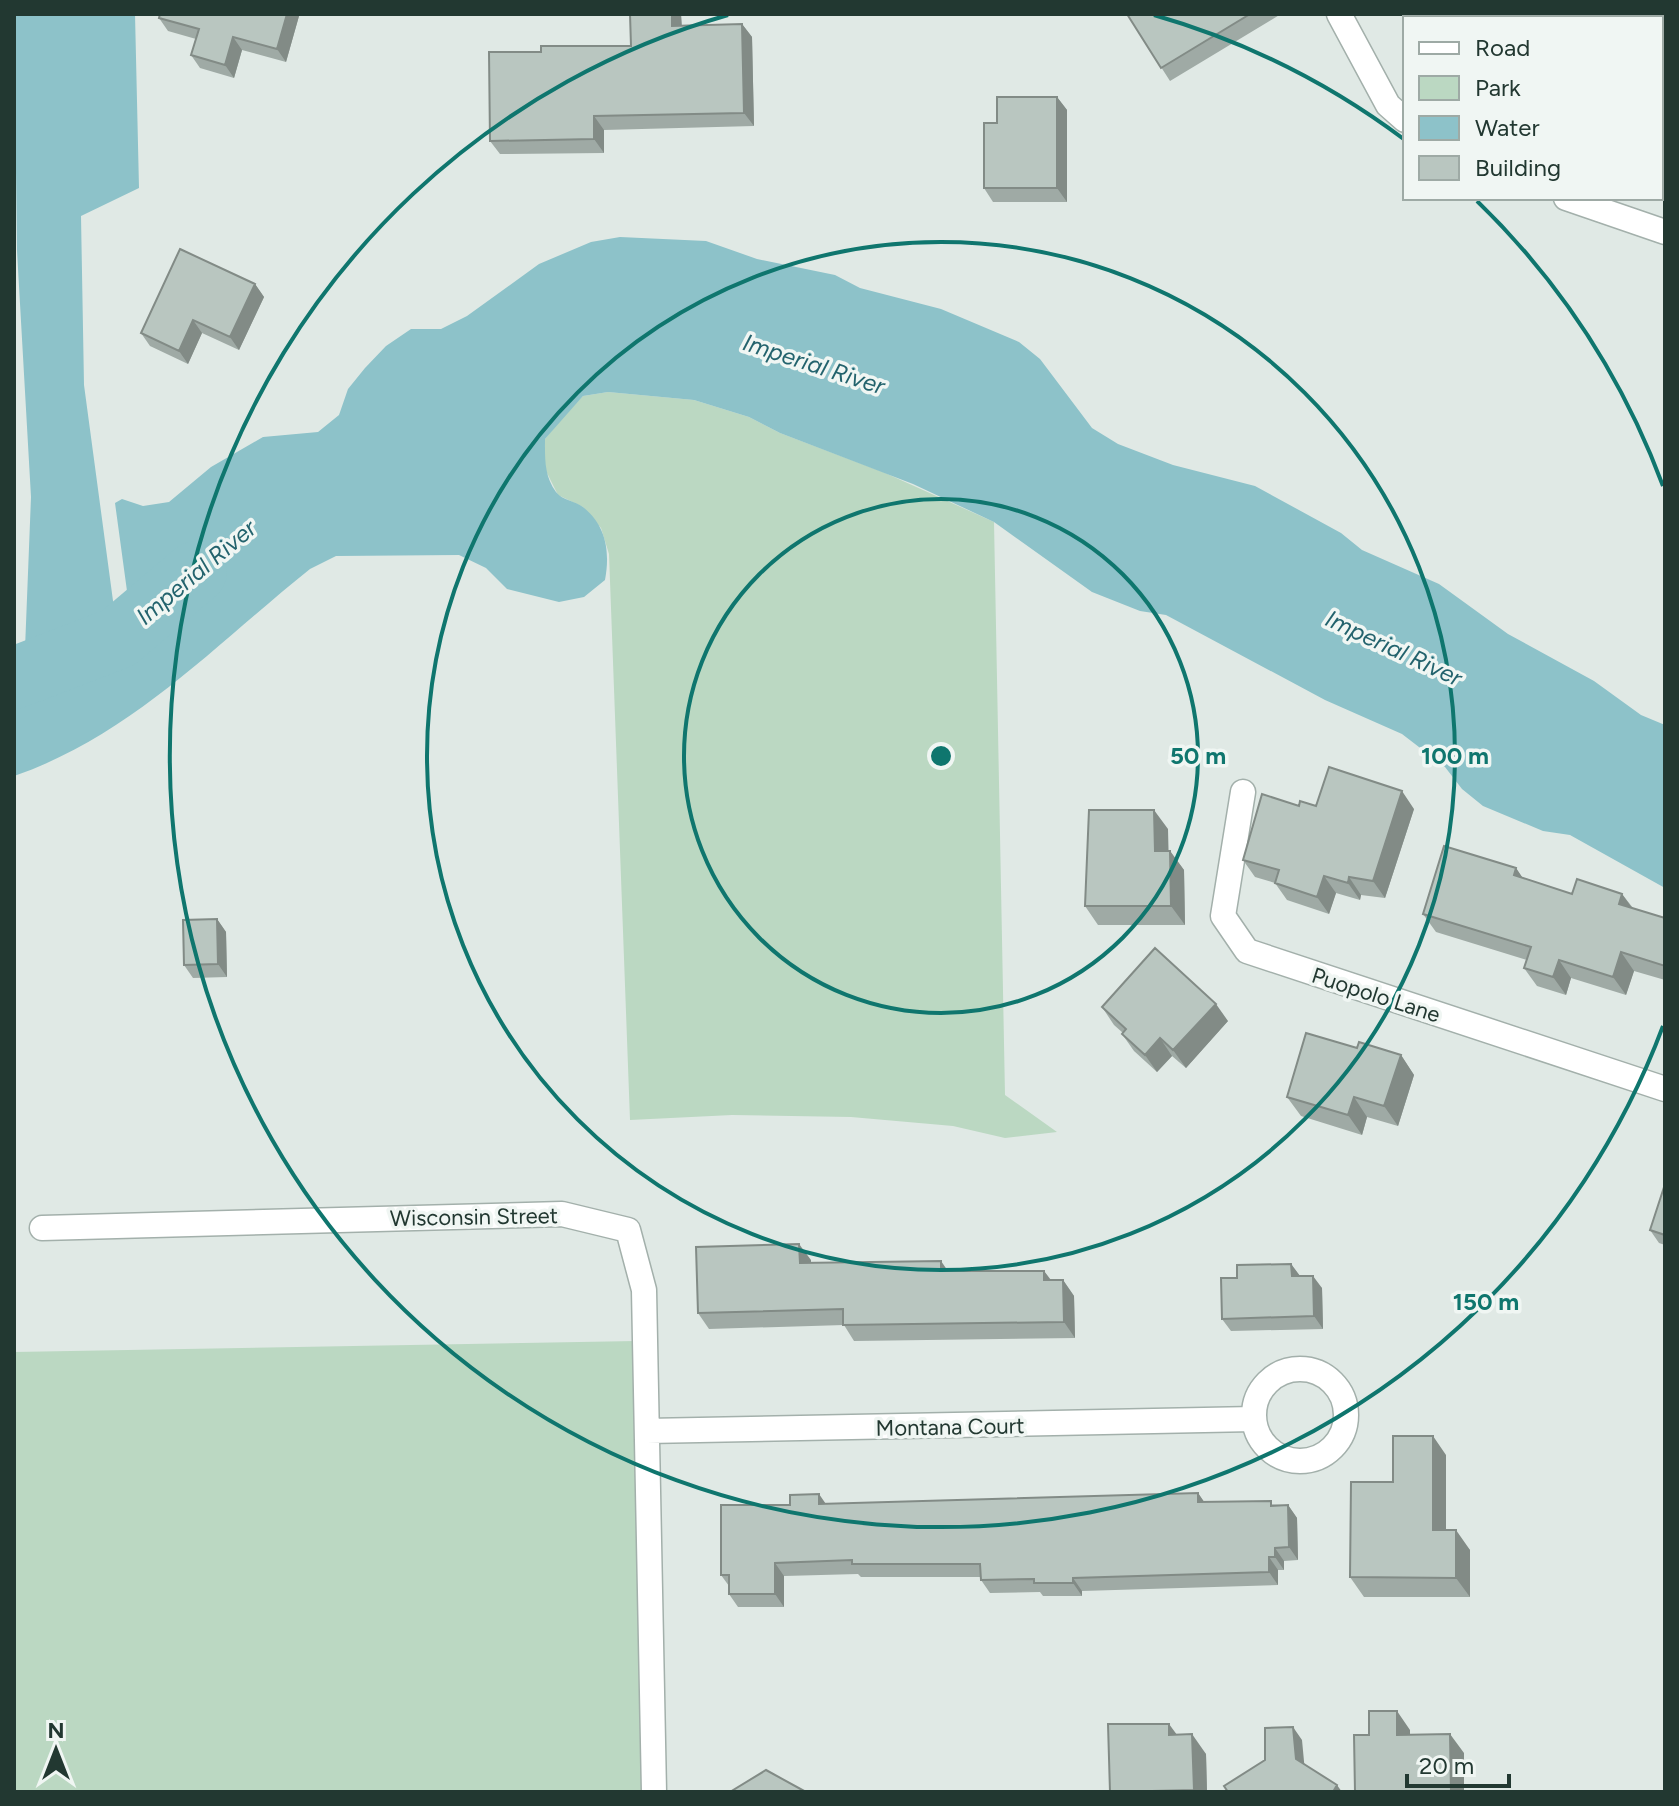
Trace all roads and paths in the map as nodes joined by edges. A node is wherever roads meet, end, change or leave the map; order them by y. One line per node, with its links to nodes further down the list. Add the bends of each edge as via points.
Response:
1 (1339, 14): 2 (street, via 1388,105)
2 (1403, 118)
3 (1572, 200): 4 (street)
4 (1665, 232)
5 (1243, 792): 6 (street, Puopolo Lane, via 1223,916 1247,951)
6 (1665, 1089)
7 (42, 1228): 9 (street, Wisconsin Street, via 562,1214 628,1230 644,1290)
8 (1254, 1419): 9 (street, Montana Court)
9 (647, 1431): 10 (street, Wisconsin Street)
10 (654, 1792)

